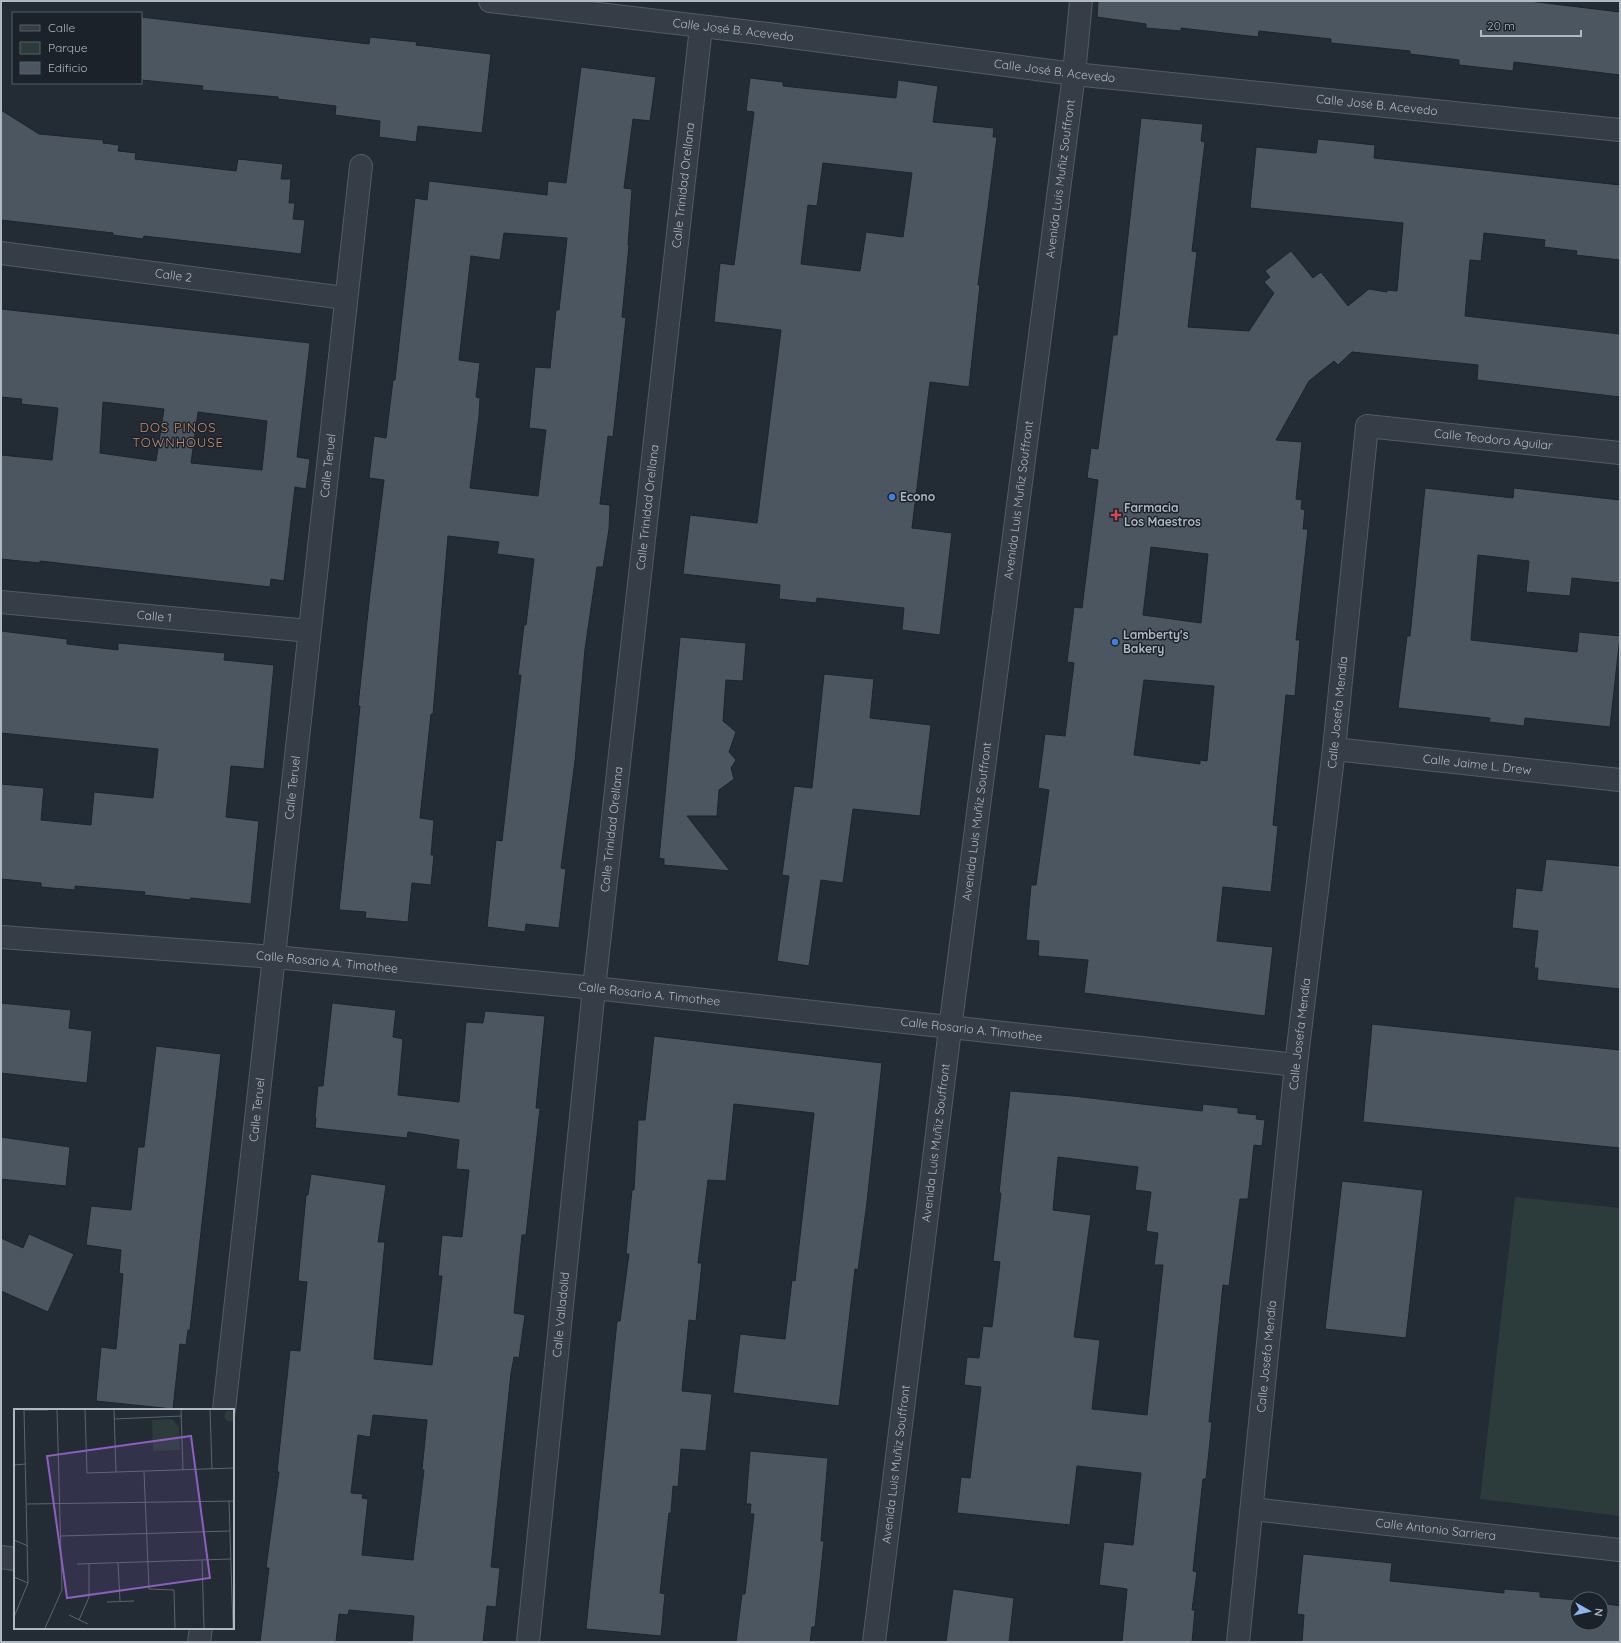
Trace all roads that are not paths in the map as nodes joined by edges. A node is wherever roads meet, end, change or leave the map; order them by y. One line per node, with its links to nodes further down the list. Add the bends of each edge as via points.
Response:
1 (490, 1): 3 (street, Calle José B. Acevedo)
2 (1081, 1): 4 (street, Avenida Luis Muñiz Souffront)
3 (700, 27): 4 (street, Calle José B. Acevedo); 17 (street, Calle Trinidad Orellana)
4 (1074, 74): 5 (street, Calle José B. Acevedo); 18 (street, Avenida Luis Muñiz Souffront)
5 (1620, 130)
6 (361, 166): 8 (street, Calle Teruel)
7 (1, 253): 8 (street, Calle 2)
8 (345, 298): 12 (street, Calle Teruel)
9 (1367, 426): 10 (street, Calle Teodoro Aguilar); 13 (street, Calle Josefa Mendía)
10 (1620, 453)
11 (1, 602): 12 (street, Calle 1)
12 (309, 631): 16 (street, Calle Teruel)
13 (1334, 749): 14 (street, Calle Jaime L. Drew); 19 (street, Calle Josefa Mendía)
14 (1620, 780)
15 (1, 936): 16 (street, Calle Rosario A. Timothee)
16 (275, 957): 17 (street, Calle Rosario A. Timothee); 20 (street, Calle Teruel)
17 (594, 988): 18 (street, Calle Rosario A. Timothee); 27 (street, Calle Valladolid)
18 (950, 1029): 19 (street, Calle Rosario A. Timothee); 28 (street, Avenida Luis Muñiz Souffront)
19 (1296, 1066): 21 (street, Calle Josefa Mendía)
20 (224, 1409)
21 (1252, 1510): 22 (street, Calle Antonio Sarriera); 29 (street, Calle Josefa Mendía)
22 (1620, 1550)
23 (1, 1557): 24 (street)
24 (14, 1559)
25 (201, 1629): 26 (street)
26 (200, 1642)
27 (528, 1642)
28 (874, 1642)
29 (1238, 1642)

